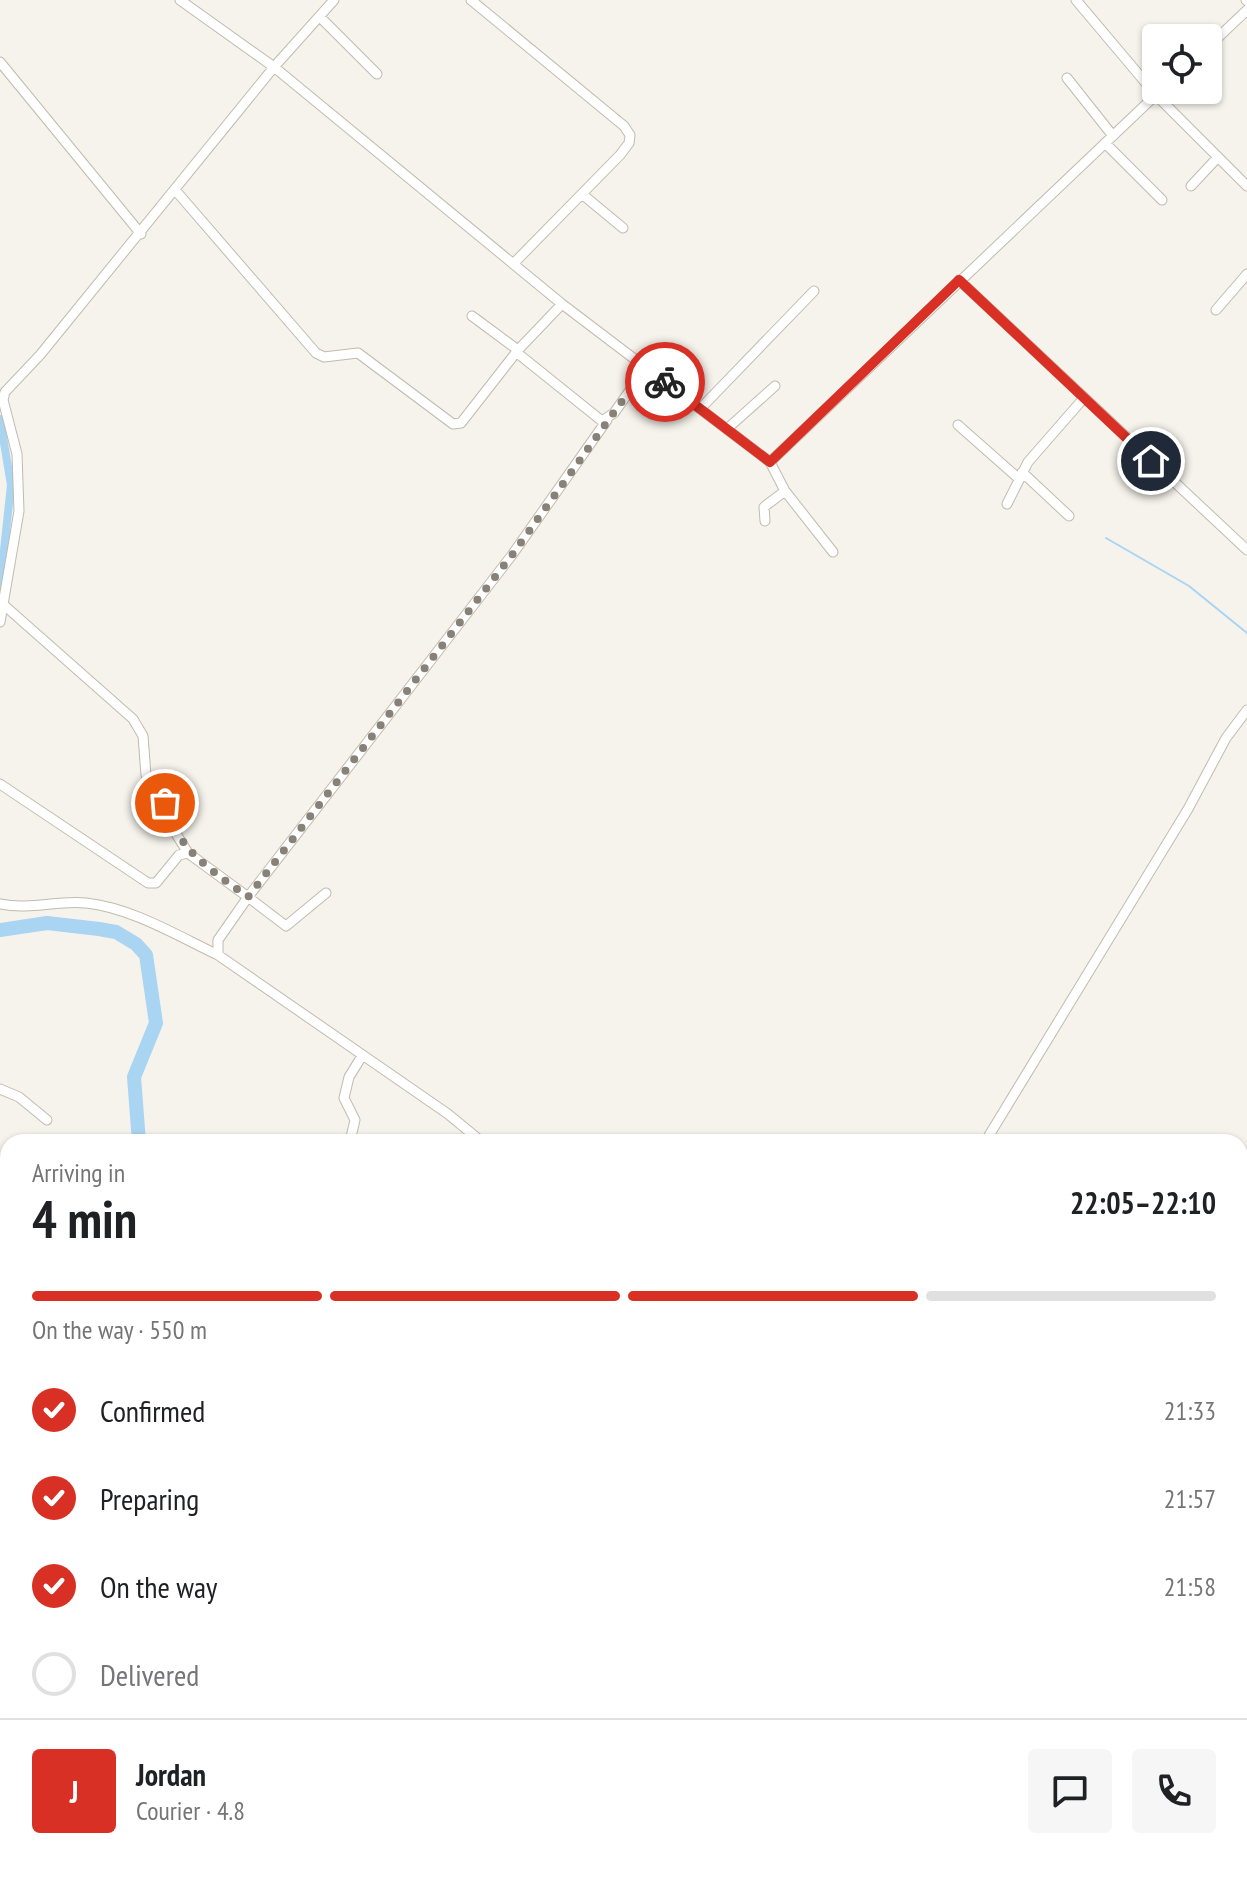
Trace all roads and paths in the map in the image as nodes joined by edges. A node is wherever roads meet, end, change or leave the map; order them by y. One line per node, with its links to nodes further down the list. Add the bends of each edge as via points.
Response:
1 (180, 0): 9 (street)
2 (334, 0): 6 (street)
3 (471, 0): 20 (street, via 627,130 629,143)
4 (1076, 0): 10 (street)
5 (1247, 10): 7 (street)
6 (320, 17): 9 (street); 11 (street)
7 (1222, 34)
8 (0, 62): 23 (street)
9 (274, 67): 19 (street); 24 (street)
10 (1142, 73)
11 (377, 74)
12 (1067, 78): 15 (street)
13 (1146, 104): 15 (street)
14 (1170, 104): 16 (street)
15 (1109, 140): 21 (street); 26 (street)
16 (1218, 157): 17 (street); 18 (street)
17 (1191, 186)
18 (1247, 186)
19 (176, 191): 23 (street); 31 (street, via 316,353 358,353 453,424 461,423)
20 (582, 194): 22 (street); 24 (street)
21 (1162, 200)
22 (623, 228)
23 (141, 234): 47 (street, via 3,395 17,454 19,511)
24 (515, 262): 28 (street)
25 (1247, 274): 29 (street)
26 (959, 280): 34 (street); 39 (street)
27 (814, 291): 35 (street)
28 (562, 304): 31 (street); 32 (street)
29 (1216, 310)
30 (472, 316): 31 (street)
31 (517, 351): 36 (street, via 596,418)
32 (645, 369): 35 (street); 36 (street)
33 (775, 386): 38 (street)
34 (1083, 399): 40 (street); 45 (street)
35 (701, 408): 38 (street)
36 (607, 420): 53 (street, via 512,555)
37 (958, 425): 40 (street)
38 (728, 428): 39 (street)
39 (770, 462): 41 (street)
40 (1020, 475): 42 (street); 43 (street)
41 (785, 491): 44 (street, via 764,507); 46 (street)
42 (1007, 504)
43 (1069, 516)
44 (765, 521)
45 (1245, 545)
46 (833, 552)
47 (5, 606): 48 (street); 51 (street, via 133,719 143,736 146,775 161,794 170,824)
48 (0, 622)
49 (1247, 710): 61 (street)
50 (0, 784): 51 (street, via 148,883 156,883 179,855)
51 (188, 853): 53 (street)
52 (326, 893): 53 (street, via 286,926)
53 (248, 897): 55 (street, via 218,940)
54 (0, 904): 55 (street, via 24,908 83,902 113,907)
55 (218, 955): 56 (street)
56 (362, 1056): 59 (street, via 344,1098 355,1120); 60 (street)
57 (0, 1089): 58 (street)
58 (47, 1120)
59 (352, 1134)
60 (471, 1134)
61 (990, 1134)

